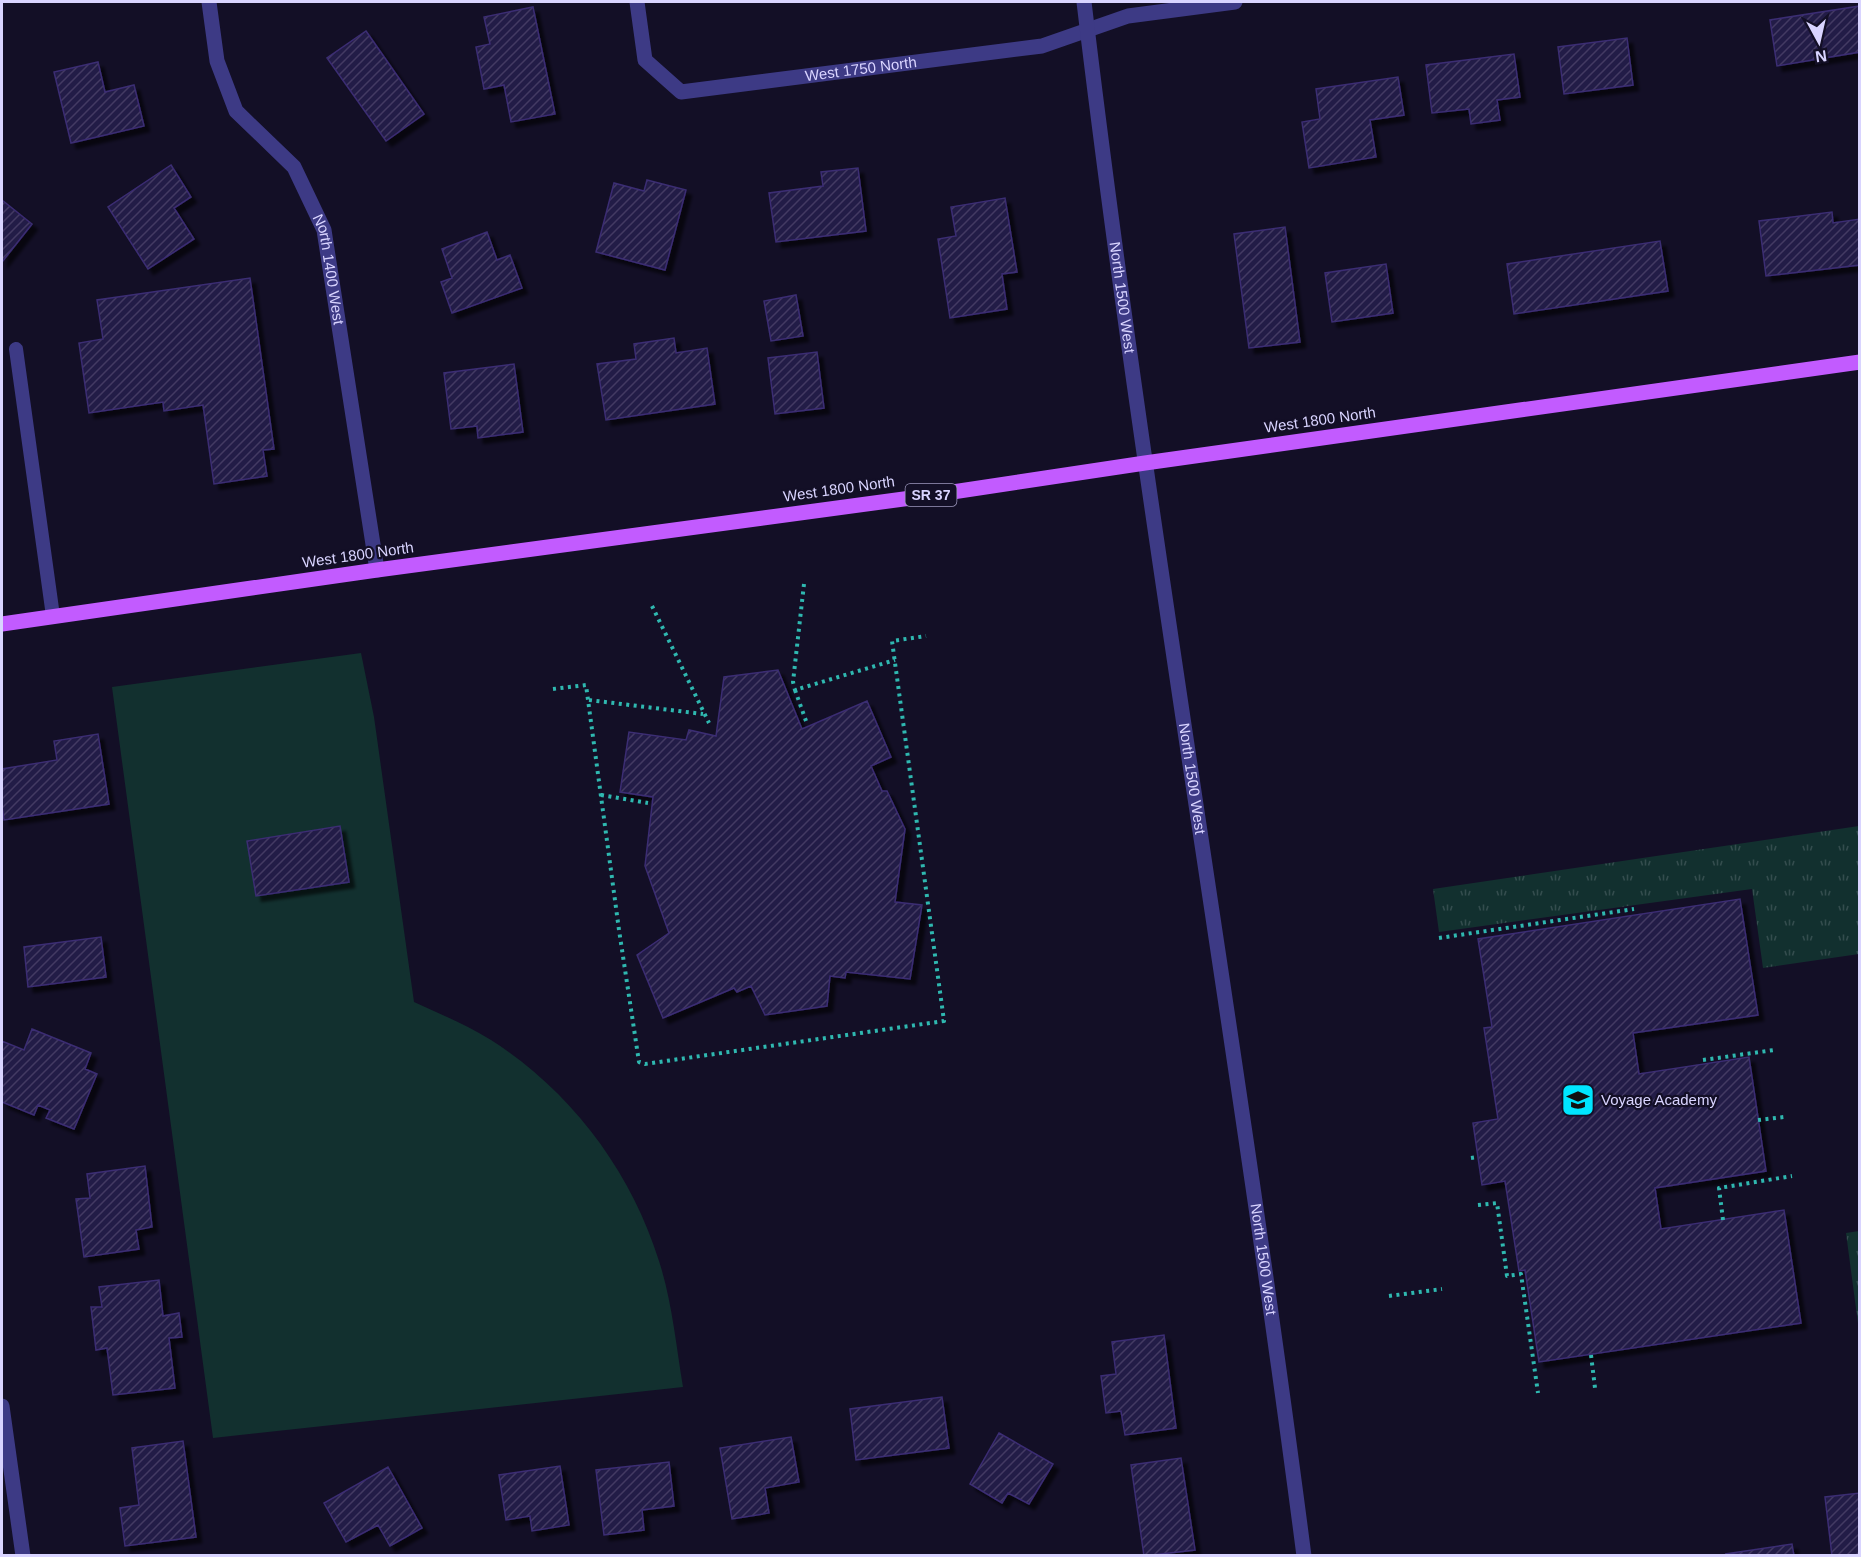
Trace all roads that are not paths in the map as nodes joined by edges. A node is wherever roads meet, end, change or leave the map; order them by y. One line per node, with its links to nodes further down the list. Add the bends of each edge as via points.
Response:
1 (209, 2): 9 (street, North 1400 West, via 217,61 236,111 294,167 324,230)
2 (637, 2): 5 (street, West 1750 North, via 645,60 681,92 1042,46)
3 (1084, 2): 5 (street, North 1500 West)
4 (1235, 2): 5 (street, West 1750 North, via 1128,16)
5 (1088, 31): 8 (street, North 1500 West)
6 (16, 349): 10 (lane)
7 (1860, 362): 8 (main road, West 1800 North / SR 37)
8 (1145, 463): 9 (main road, West 1800 North / SR 37); 14 (street, North 1500 West)
9 (377, 570): 10 (main road, West 1800 North / SR 37)
10 (53, 616): 11 (main road, West 1800 North / SR 37)
11 (2, 624)
12 (2, 1406): 13 (street)
13 (23, 1556)
14 (1304, 1556)

